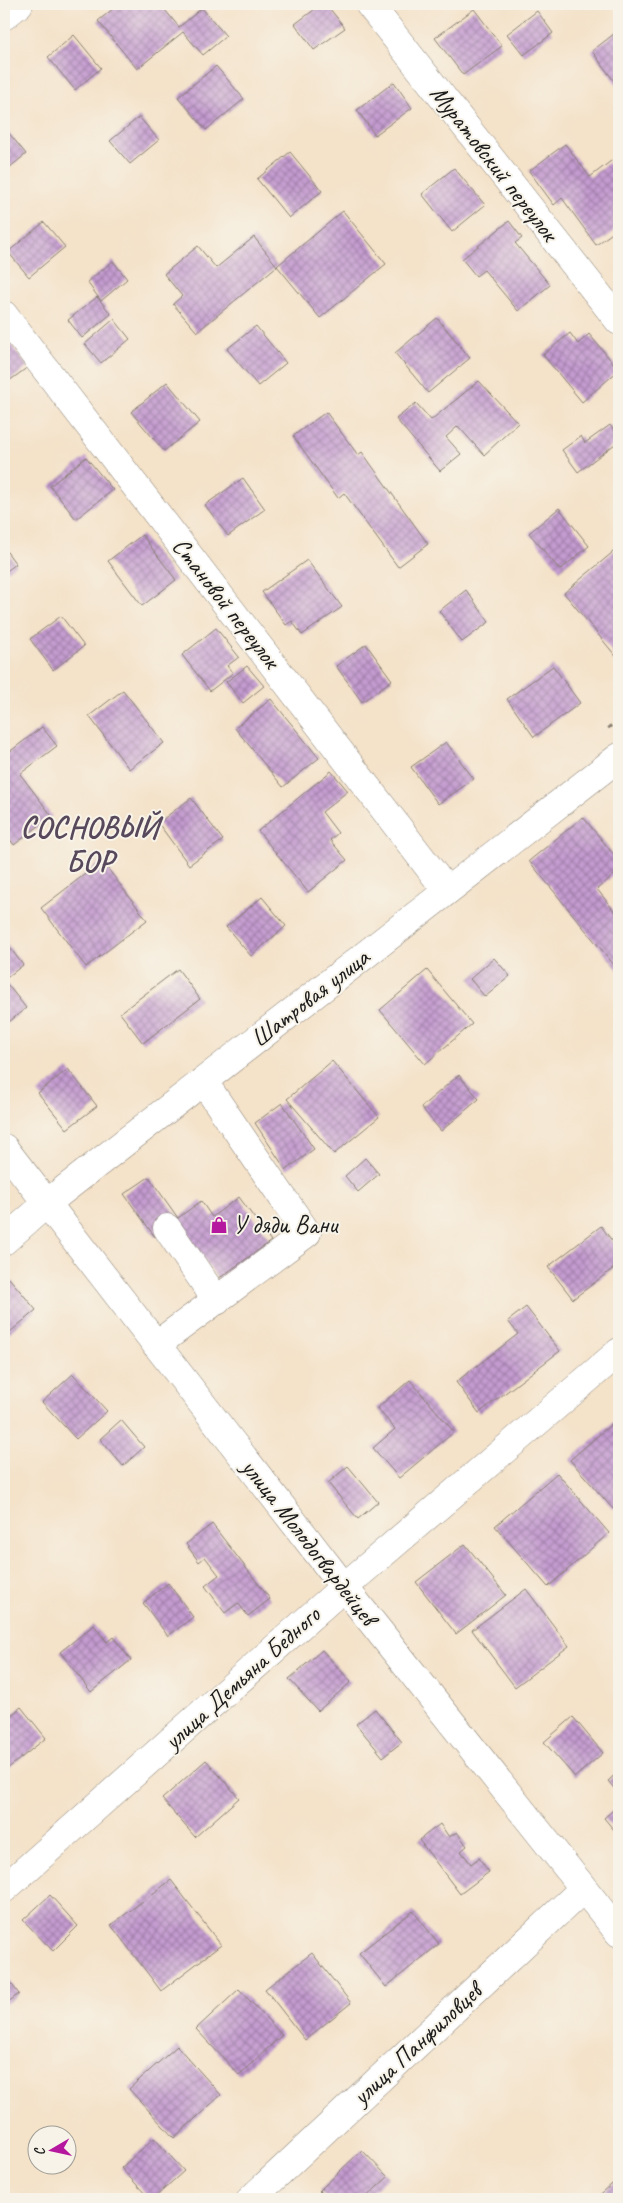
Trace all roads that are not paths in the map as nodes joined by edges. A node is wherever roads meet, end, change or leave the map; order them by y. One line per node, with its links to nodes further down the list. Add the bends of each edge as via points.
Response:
1 (19, 4): 3 (street)
2 (369, 4): 5 (street, Муратовский переулок)
3 (4, 16)
4 (4, 315): 7 (street, Становой переулок)
5 (619, 321)
6 (619, 757): 7 (street, Шатровая улица)
7 (447, 891): 8 (street, Шатровая улица)
8 (203, 1082): 10 (street, Шатровая улица); 13 (street, via 307,1233)
9 (4, 1148): 10 (street, улица Молодогвардейцев)
10 (47, 1203): 12 (street, Шатровая улица); 14 (street, улица Молодогвардейцев)
11 (167, 1228): 13 (street)
12 (4, 1241)
13 (217, 1301): 14 (street)
14 (156, 1345): 16 (street, улица Молодогвардейцев)
15 (619, 1352): 16 (street, улица Демьяна Бедного)
16 (344, 1587): 17 (street, улица Демьяна Бедного); 18 (street, улица Молодогвардейцев)
17 (4, 1889)
18 (583, 1889): 19 (street, улица Молодогвардейцев); 20 (street, улица Панфиловцев)
19 (619, 1933)
20 (251, 2199)

